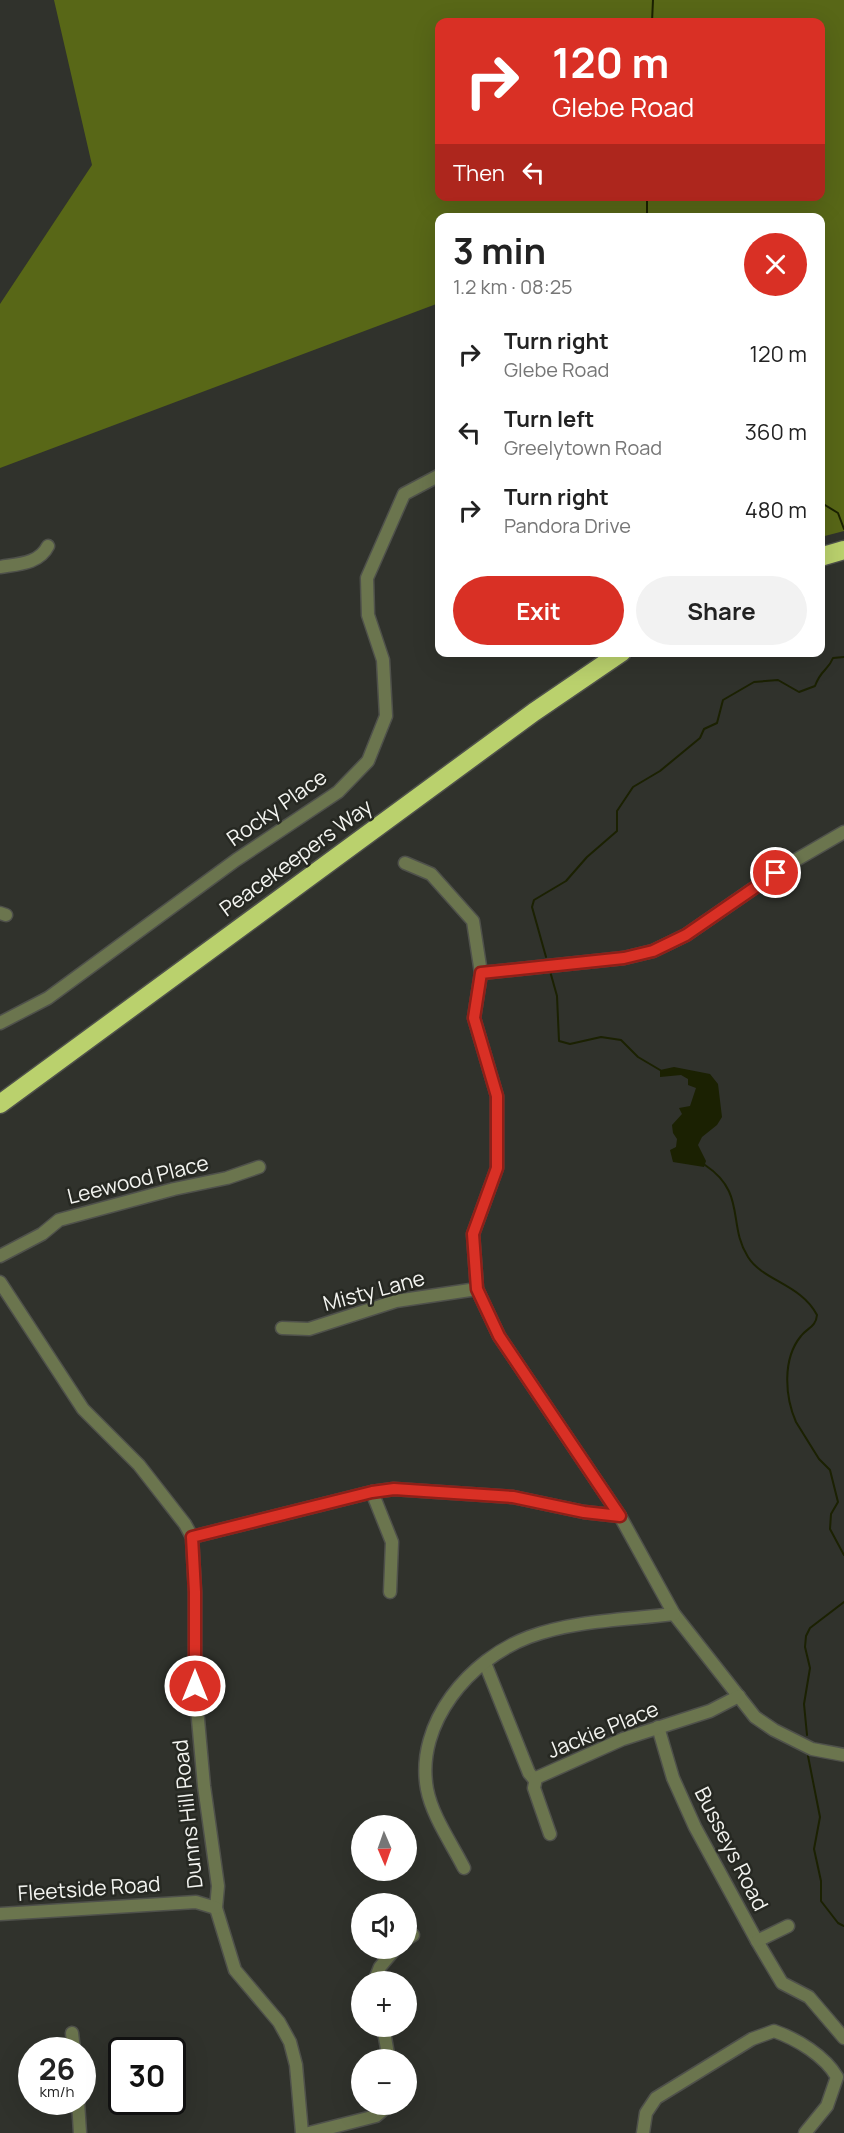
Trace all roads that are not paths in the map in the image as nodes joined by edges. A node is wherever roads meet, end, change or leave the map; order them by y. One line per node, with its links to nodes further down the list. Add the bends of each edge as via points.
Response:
1 (435, 478): 10 (street, Rocky Place, via 404,494 367,578 368,615 383,660 386,716 368,761 338,792 236,860 48,998)
2 (48, 546): 5 (street, via 33,561)
3 (844, 550): 4 (highway)
4 (825, 556)
5 (0, 567)
6 (615, 657): 11 (highway, Peacekeepers Way, via 524,719)
7 (844, 832): 9 (street, via 686,935 653,951 624,958)
8 (405, 863): 9 (street, via 431,874 473,921)
9 (481, 973): 15 (street, via 474,1018 497,1096 497,1168 473,1234)
10 (0, 1023)
11 (0, 1104)
12 (259, 1167): 13 (street, Leewood Place, via 59,1220 42,1234)
13 (0, 1256)
14 (0, 1282): 19 (street, via 83,1409 139,1465)
15 (477, 1289): 16 (street, Misty Lane, via 396,1301 309,1329); 18 (street, via 499,1336)
16 (282, 1328)
17 (372, 1492): 18 (street, via 394,1489 513,1497); 19 (street); 20 (street, via 392,1542)
18 (620, 1516): 21 (street)
19 (192, 1537): 29 (street, Dunns Hill Road, via 195,1686 218,1886)
20 (390, 1592)
21 (674, 1614): 22 (street, via 552,1630 527,1637); 23 (street)
22 (485, 1663): 26 (street); 28 (street, via 440,1713 427,1767 432,1804)
23 (739, 1696): 24 (street, Jackie Place, via 710,1711); 25 (street, via 755,1717 774,1730 812,1749)
24 (658, 1727): 26 (street, Jackie Place); 32 (street, Busseys Road, via 673,1778 695,1827)
25 (844, 1755)
26 (535, 1780): 27 (street, Jackie Place, via 534,1788)
27 (550, 1834)
28 (464, 1868)
29 (216, 1908): 30 (street, Fleetside Road, via 196,1902); 39 (street, Dunns Hill Road, via 235,1970 275,2017 290,2042)
30 (0, 1914)
31 (789, 1926): 32 (street)
32 (757, 1941): 35 (street, Busseys Road, via 782,1983 809,1996)
33 (72, 2033): 34 (street)
34 (72, 2037)
35 (844, 2038)
36 (79, 2115): 38 (street)
37 (377, 2115): 40 (street)
38 (80, 2133)
39 (302, 2133)
40 (309, 2133)
41 (643, 2133): 42 (street, via 646,2113 656,2098 752,2039 774,2031 815,2054 837,2077 827,2106)
42 (805, 2133)

